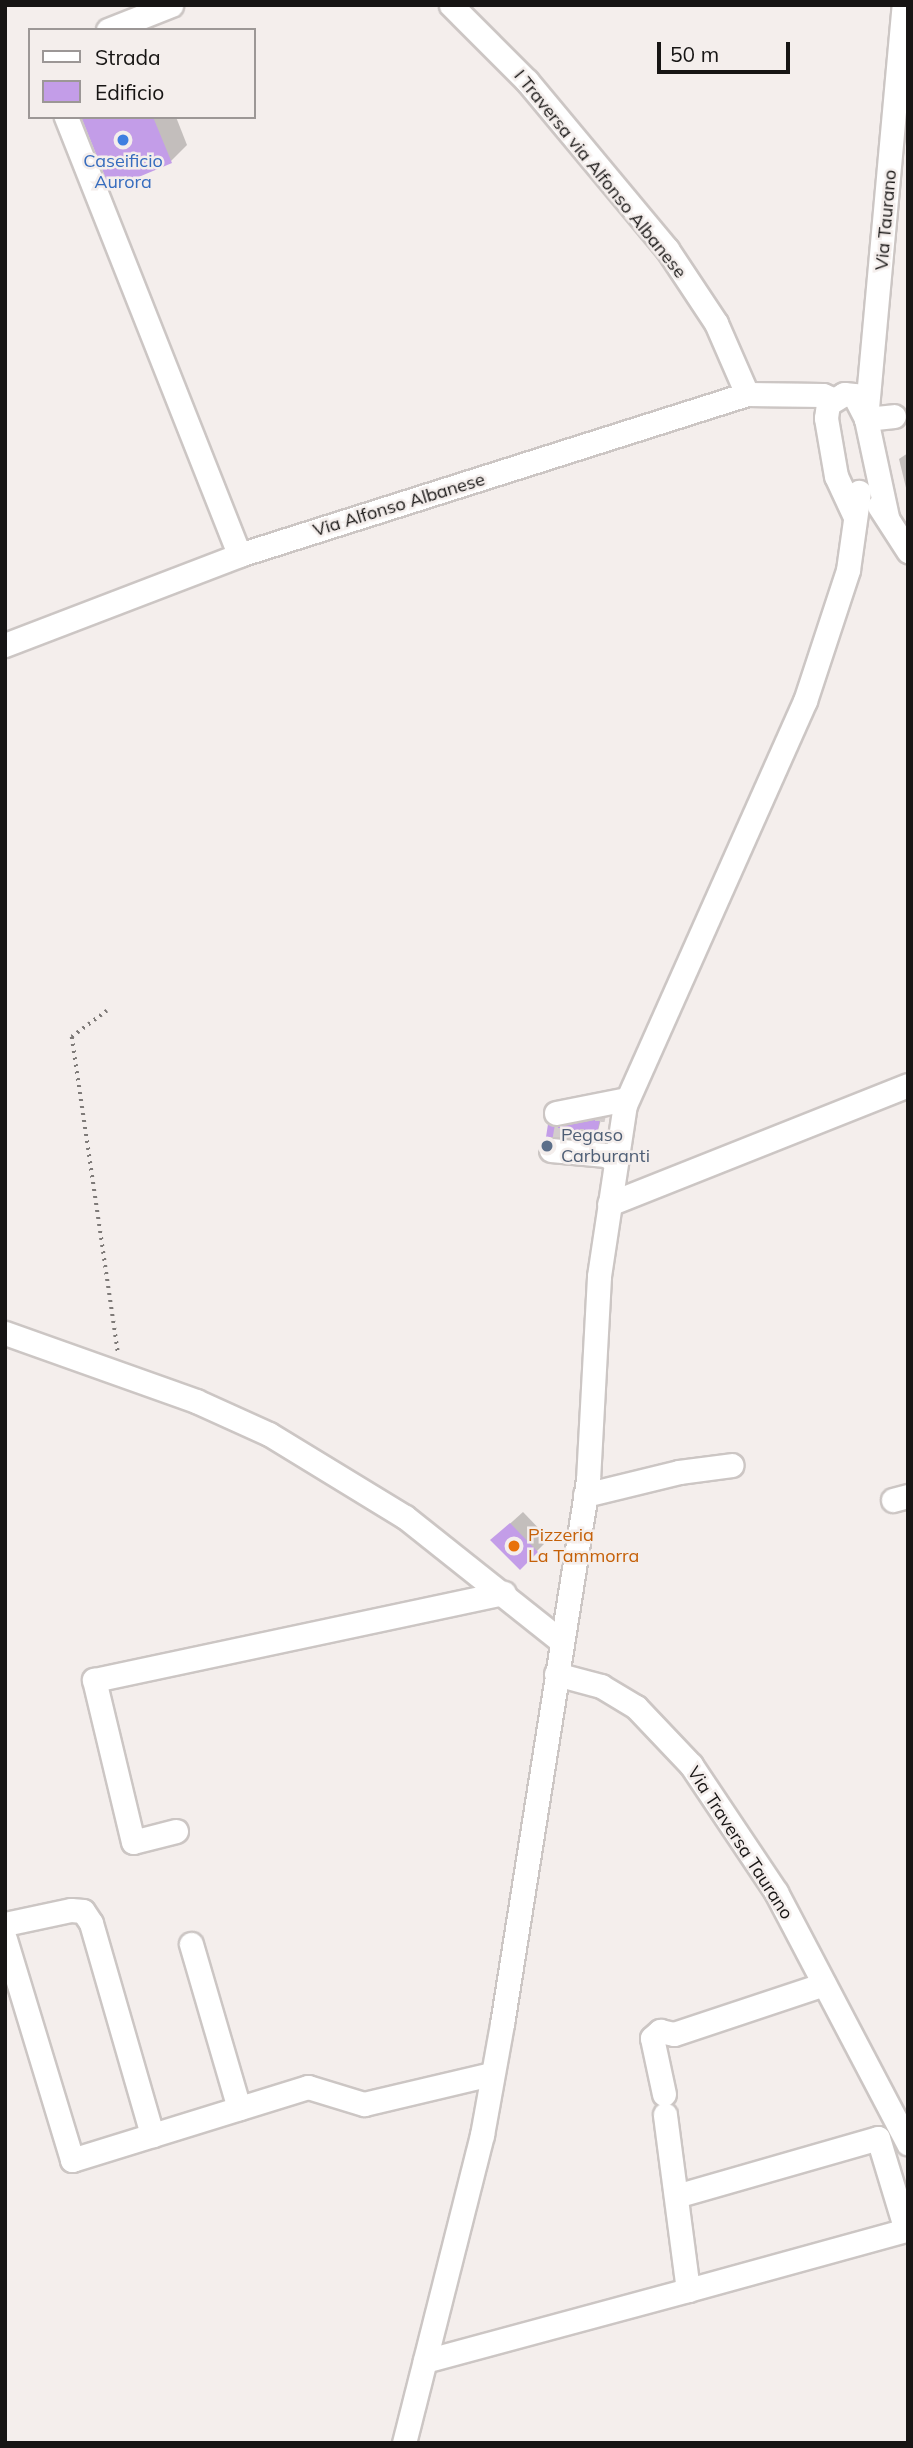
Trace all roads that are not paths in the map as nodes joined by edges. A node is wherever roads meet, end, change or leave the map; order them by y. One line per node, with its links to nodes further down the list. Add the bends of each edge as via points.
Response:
1 (171, 5): 4 (street)
2 (451, 5): 7 (street, I Traversa via Alfonso Albanese, via 527,81 667,249 716,323)
3 (904, 5): 6 (street, Via Taurano)
4 (113, 28)
5 (67, 119): 15 (street)
6 (874, 351): 8 (street, Via Taurano, via 866,368); 10 (street, Via Taurano)
7 (747, 394): 8 (street, Via Alfonso Albanese, via 800,394); 15 (street, Via Alfonso Albanese)
8 (834, 404): 10 (street, via 854,396); 11 (street)
9 (894, 416): 10 (street)
10 (866, 419): 11 (street)
11 (861, 486): 12 (street); 13 (street)
12 (895, 520): 13 (street, via 870,519); 14 (street)
13 (855, 525): 18 (street, via 848,570 805,701)
14 (908, 551)
15 (239, 555): 16 (street, Via Alfonso Albanese)
16 (5, 645)
17 (908, 1085): 22 (street)
18 (627, 1099): 19 (street); 21 (street)
19 (556, 1113)
20 (551, 1150): 21 (street, via 606,1155)
21 (615, 1161): 22 (street)
22 (609, 1204): 25 (street, via 599,1276)
23 (5, 1333): 26 (street, via 270,1434 405,1517)
24 (732, 1465): 25 (street, via 666,1474)
25 (585, 1495): 27 (street, via 564,1579)
26 (504, 1593): 27 (street); 29 (street, via 94,1680 133,1843)
27 (561, 1641): 28 (street)
28 (556, 1674): 33 (street, Via Traversa Taurano, via 601,1686 636,1707 691,1765 776,1892); 34 (street)
29 (176, 1831)
30 (5, 1924): 36 (street, via 71,1910 83,1912 91,1923)
31 (5, 1939): 36 (street, via 72,2160)
32 (191, 1944): 35 (street)
33 (824, 1984): 37 (street, Via Traversa Taurano); 38 (street, via 674,2034 660,2031 652,2038)
34 (491, 2074): 35 (street, via 363,2104 308,2087); 40 (street, via 482,2135)
35 (239, 2108): 36 (street)
36 (152, 2135)
37 (908, 2143)
38 (676, 2196): 39 (street); 39 (street, via 878,2138 906,2230)
39 (688, 2290): 40 (street)
40 (425, 2361): 41 (street)
41 (404, 2443)

